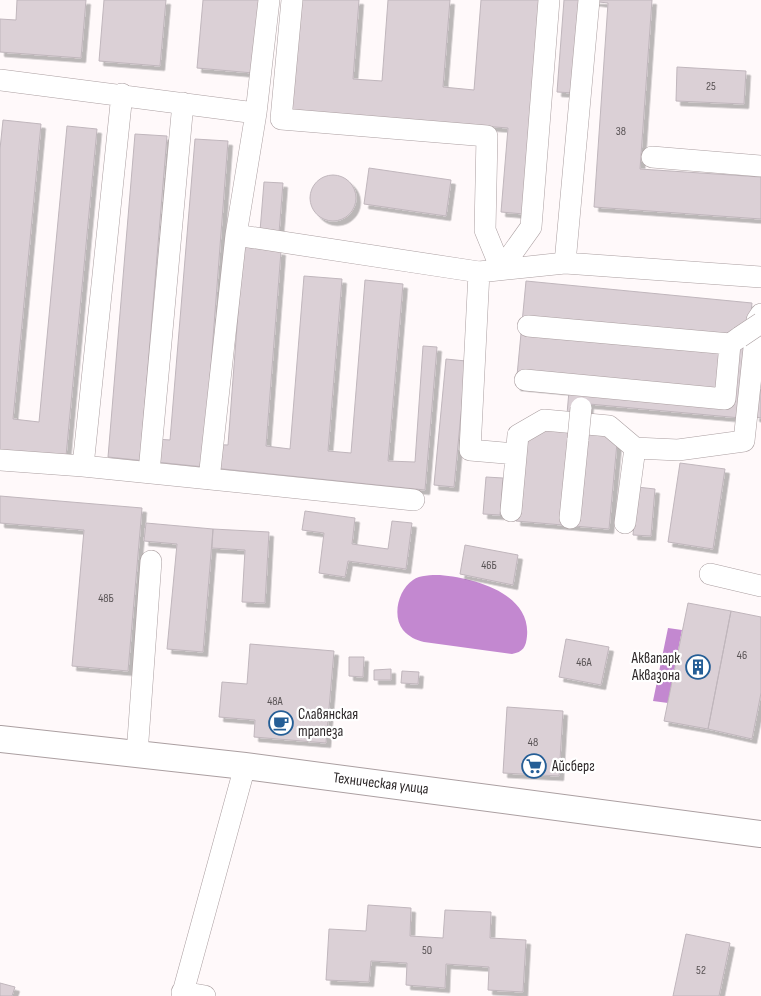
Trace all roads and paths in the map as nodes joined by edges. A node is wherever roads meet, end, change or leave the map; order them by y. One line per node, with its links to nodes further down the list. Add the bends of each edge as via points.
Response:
1 (269, 0): 8 (street)
2 (292, 0): 13 (street, via 281,119 487,136 485,230)
3 (549, 0): 13 (street, via 531,227)
4 (589, 0): 12 (street)
5 (0, 80): 6 (street)
6 (122, 94): 7 (street); 25 (street)
7 (183, 103): 8 (street); 26 (street)
8 (256, 113): 11 (street)
9 (652, 157): 10 (street)
10 (761, 166)
11 (236, 235): 14 (street); 27 (street)
12 (565, 263): 13 (street); 15 (street)
13 (501, 269): 14 (street)
14 (479, 272): 23 (street, via 470,450)
15 (761, 277)
16 (761, 314): 22 (street, via 757,320 744,441 678,450)
17 (761, 323): 19 (street, bridge)
18 (528, 326): 19 (street)
19 (735, 340): 21 (street, via 725,399)
20 (525, 380): 21 (street)
21 (583, 386): 30 (street, bridge)
22 (635, 448): 23 (street, via 609,426 544,420 518,435); 31 (street)
23 (516, 454): 29 (street)
24 (0, 460): 25 (street)
25 (83, 466): 26 (street)
26 (149, 472): 27 (street)
27 (209, 479): 28 (street)
28 (414, 500)
29 (511, 512)
30 (570, 518)
31 (625, 523)
32 (151, 562): 36 (street)
33 (710, 574): 34 (street)
34 (761, 586)
35 (0, 739): 36 (main road, Техническая улица)
36 (137, 754): 37 (main road, Техническая улица)
37 (245, 766): 38 (main road, Техническая улица); 39 (street)
38 (761, 834)
39 (182, 994): 40 (street)
40 (205, 996)

